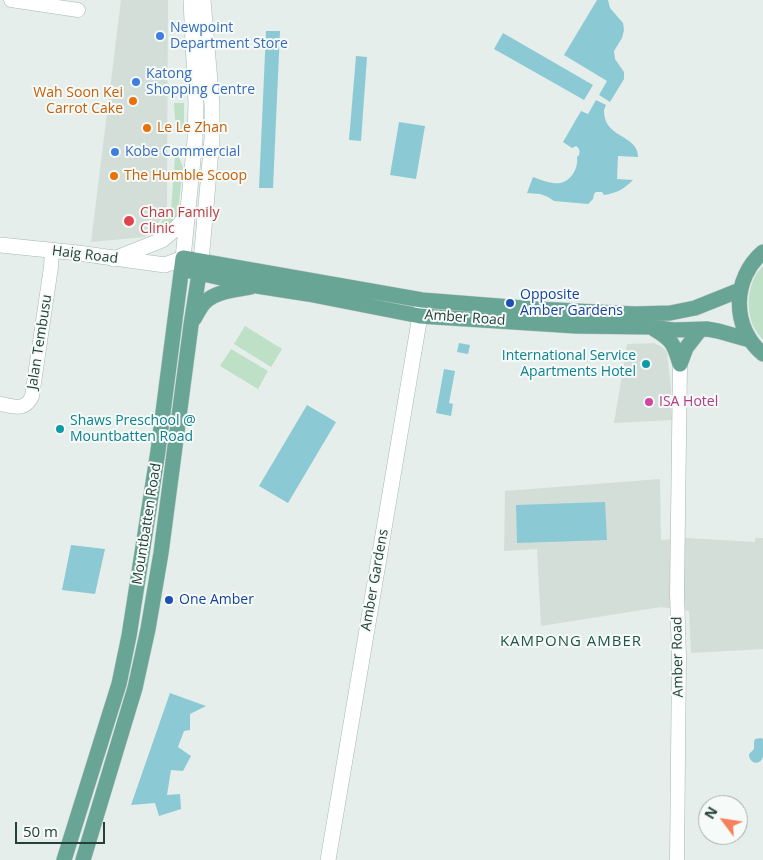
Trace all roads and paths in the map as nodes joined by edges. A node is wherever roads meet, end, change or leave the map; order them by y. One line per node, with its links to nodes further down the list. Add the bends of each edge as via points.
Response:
1 (11, 0): 4 (street)
2 (191, 0): 5 (street, Mountbatten Road, via 196,112)
3 (203, 0): 11 (street, Mountbatten Road, via 212,139)
4 (78, 10)
5 (188, 215): 9 (street, via 162,240); 10 (street, Mountbatten Road)
6 (0, 245): 7 (street, Haig Road)
7 (52, 251): 9 (street, Haig Road); 22 (street, Jalan Tembusu, via 32,396 23,406)
8 (763, 252): 13 (main road, via 747,270)
9 (114, 259): 10 (street, Haig Road)
10 (178, 264): 11 (main road, Amber Road); 23 (main road, Mountbatten Road, via 158,451 129,636 119,684)
11 (200, 266): 12 (main road, Amber Road); 14 (main road, Amber Road); 16 (main road, Mountbatten Road)
12 (257, 286): 15 (main road, Amber Road); 16 (main road, via 210,298)
13 (740, 290): 14 (main road, Amber Road, via 696,308 644,314 536,310); 19 (main road, via 742,325)
14 (422, 300): 15 (street, Amber Gardens)
15 (420, 316): 17 (main road, Amber Road, via 576,326); 25 (street, Amber Gardens)
16 (191, 325): 24 (main road, Mountbatten Road, via 148,629 135,688)
17 (651, 327): 18 (main road, Amber Road); 21 (main road, via 667,336)
18 (700, 330): 19 (main road, Amber Road, via 718,331); 21 (main road, via 686,348)
19 (750, 340): 20 (main road)
20 (763, 354)
21 (680, 364): 26 (street, Amber Road)
22 (0, 404)
23 (64, 860)
24 (83, 860)
25 (328, 860)
26 (677, 860)

